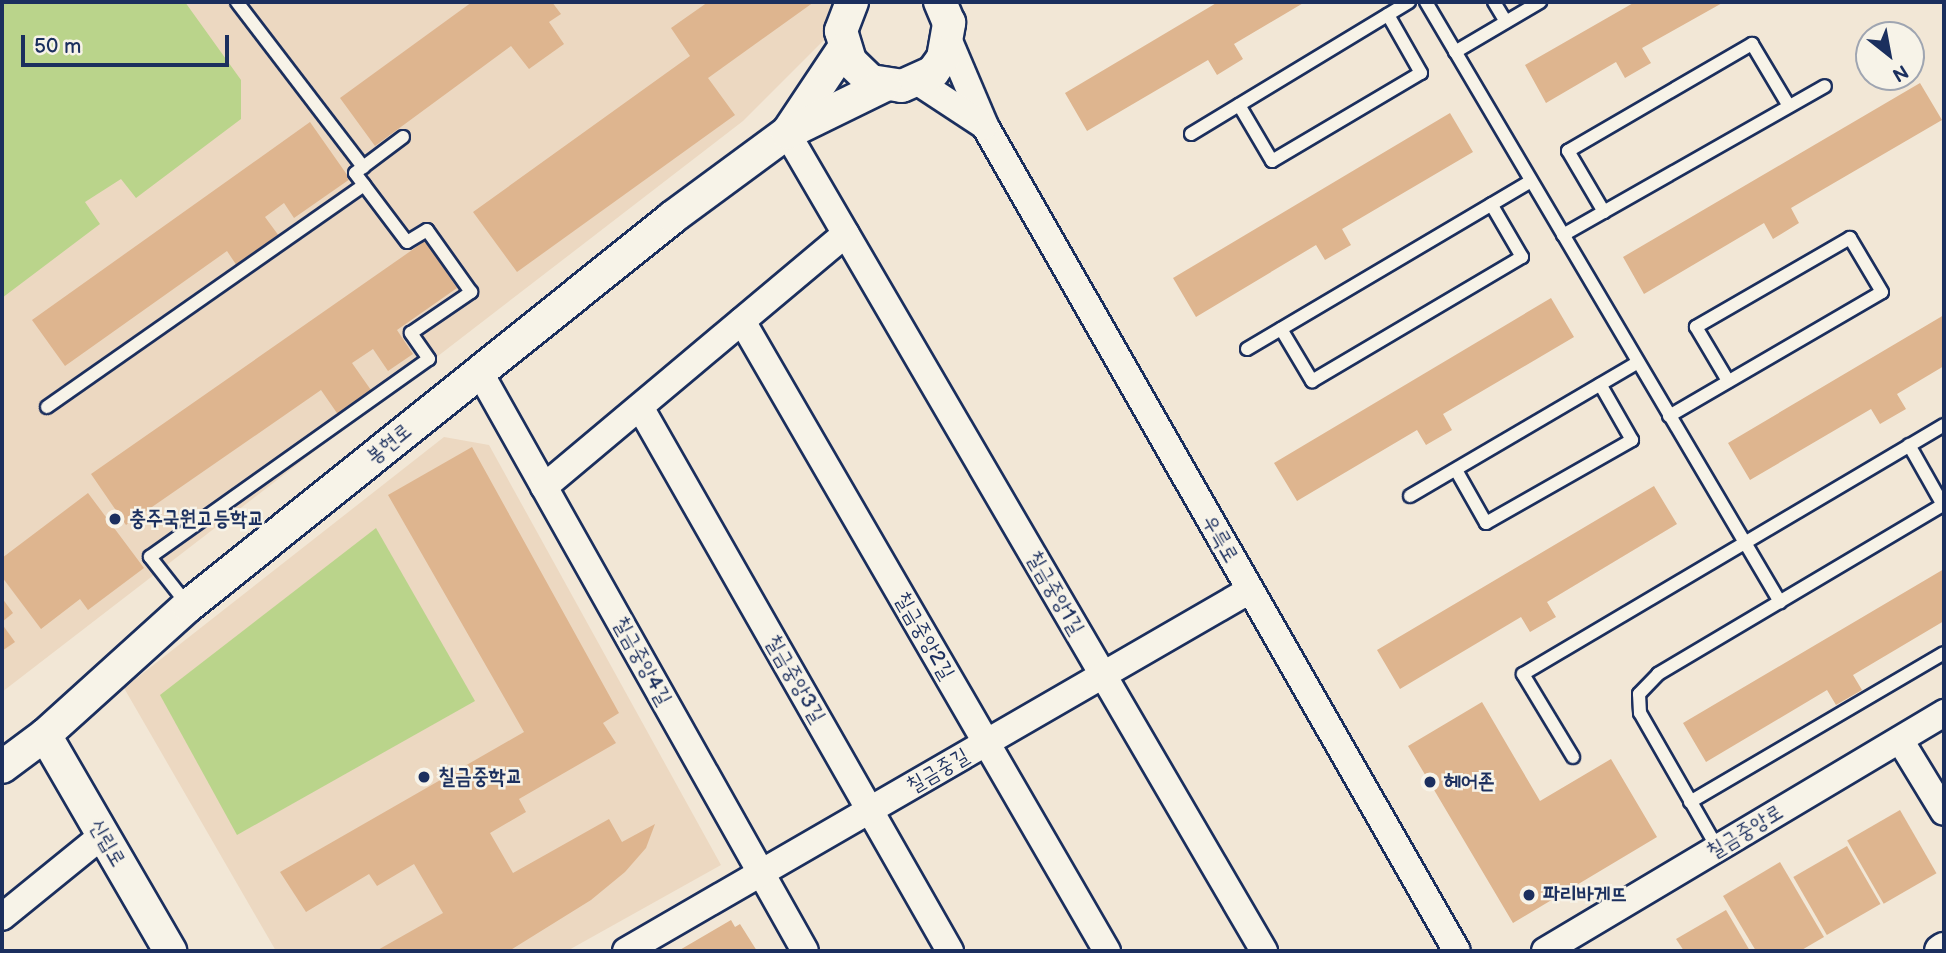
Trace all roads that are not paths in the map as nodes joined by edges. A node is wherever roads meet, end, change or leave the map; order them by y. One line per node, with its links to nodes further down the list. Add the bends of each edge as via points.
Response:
1 (237, 2): 22 (lane)
2 (852, 2): 11 (street, via 841,31)
3 (940, 2): 10 (street, via 949,23)
4 (1409, 2): 8 (lane)
5 (1426, 2): 12 (lane)
6 (1494, 2): 9 (lane)
7 (1540, 2): 9 (lane)
8 (1388, 15): 16 (lane); 16 (lane, via 1421,73 1272,161)
9 (1506, 22): 12 (lane)
10 (949, 41): 13 (street, via 938,65); 18 (street, 우륵로)
11 (844, 48): 14 (street, via 859,72); 19 (street, 봉현로)
12 (1455, 52): 23 (lane)
13 (918, 82): 14 (street); 18 (street, 우륵로)
14 (885, 85): 19 (street, 봉현로)
15 (1825, 86): 17 (lane)
16 (1239, 105): 20 (lane)
17 (1789, 106): 26 (lane); 26 (lane, via 1752,44 1568,151)
18 (985, 126): 45 (street, 우륵로)
19 (787, 133): 27 (street, 칠금중앙1길); 33 (street, 봉현로)
20 (1191, 134)
21 (403, 137): 22 (lane)
22 (363, 167): 24 (lane, via 355,173)
23 (1531, 181): 25 (lane); 28 (lane)
24 (364, 185): 36 (lane); 47 (lane, via 407,242 427,230 471,292 411,333 429,359 150,556)
25 (1491, 204): 30 (lane); 30 (lane, via 1522,257 1311,381)
26 (1604, 212): 28 (lane)
27 (846, 234): 29 (street); 49 (street, 칠금중앙1길)
28 (1563, 235): 32 (lane)
29 (742, 321): 37 (street); 53 (street, 칠금중앙2길)
30 (1281, 329): 31 (lane)
31 (1247, 349)
32 (1638, 362): 35 (lane); 38 (lane)
33 (479, 371): 42 (street, 칠금중앙4길); 47 (street, 봉현로)
34 (1728, 381): 34 (lane, via 1882,292 1850,238 1696,327); 38 (lane)
35 (1600, 384): 41 (lane); 41 (lane, via 1632,440 1486,523)
36 (47, 407)
37 (640, 407): 42 (street); 57 (street, 칠금중앙3길)
38 (1669, 416): 44 (lane)
39 (1944, 425): 40 (lane)
40 (1909, 445): 44 (lane); 46 (lane, via 1943,505)
41 (1455, 470): 43 (lane)
42 (544, 487): 61 (street, 칠금중앙4길)
43 (1410, 496)
44 (1745, 543): 46 (lane); 54 (lane, via 1523,674)
45 (1250, 590): 49 (street, 칠금중길); 69 (street, 우륵로)
46 (1780, 602): 56 (lane, via 1658,674 1639,694 1640,713)
47 (188, 606): 51 (street, 봉현로)
48 (1944, 653): 56 (lane)
49 (1103, 675): 53 (street, 칠금중길); 68 (street, 칠금중앙1길)
50 (1944, 713): 52 (street, 칠금중앙로)
51 (45, 735): 55 (street, 봉현로); 59 (street, 신립로)
52 (1900, 740): 58 (street); 60 (street, 칠금중앙로)
53 (986, 743): 57 (street, 칠금중길); 67 (street, 칠금중앙2길)
54 (1573, 757)
55 (2, 767)
56 (1690, 802): 60 (lane)
57 (870, 810): 61 (street, 칠금중길); 66 (street, 칠금중앙3길)
58 (1944, 812)
59 (103, 835): 62 (street); 63 (street, 신립로)
60 (1717, 849): 70 (street, 칠금중앙로)
61 (761, 873): 64 (street, 칠금중길); 65 (street, 칠금중앙4길)
62 (2, 917)
63 (170, 951)
64 (626, 951)
65 (805, 951)
66 (950, 951)
67 (1107, 951)
68 (1264, 951)
69 (1457, 951)
70 (1545, 951)

